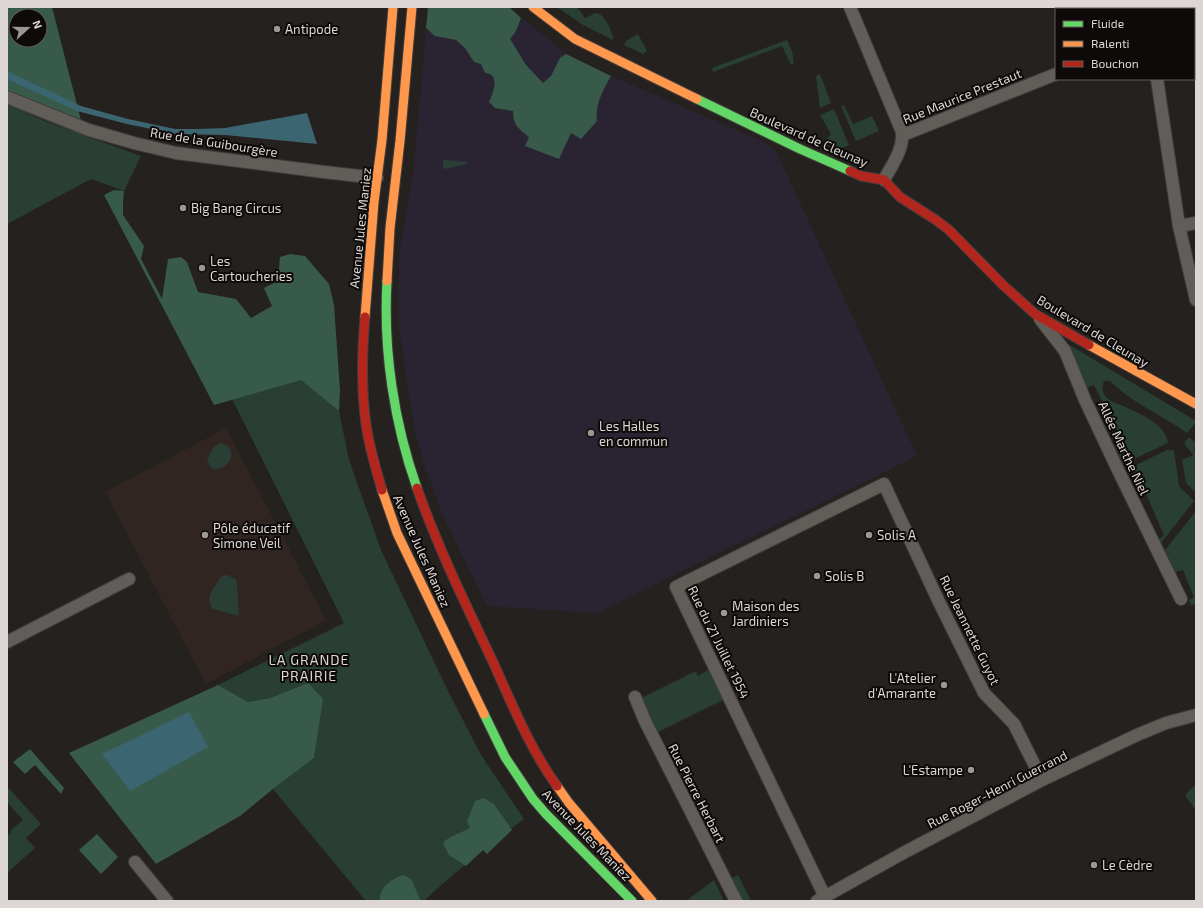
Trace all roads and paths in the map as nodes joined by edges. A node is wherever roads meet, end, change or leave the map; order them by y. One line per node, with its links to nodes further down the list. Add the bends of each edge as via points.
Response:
1 (393, 7): 9 (main road, Avenue Jules Maniez)
2 (412, 7): 27 (main road, Avenue Jules Maniez, via 390,228 386,295 388,353 398,421 408,462 444,558 541,761 569,803)
3 (533, 7): 10 (main road, Boulevard de Cleunay, via 575,39 616,60 800,150 861,176)
4 (850, 7): 8 (street)
5 (1055, 74): 8 (street, Rue Maurice Prestaut)
6 (1157, 80): 12 (street)
7 (7, 97): 9 (street, Rue de la Guibourgère, via 89,130 165,150)
8 (903, 135): 10 (street, Rue Maurice Prestaut, via 902,144)
9 (377, 178): 26 (main road, Avenue Jules Maniez, via 364,327 363,386 366,424 383,495 415,571 512,769 546,814)
10 (884, 180): 14 (main road, Boulevard de Cleunay, via 900,197 949,230)
11 (1196, 223): 12 (street)
12 (1179, 226): 13 (street)
13 (1196, 300)
14 (1035, 314): 15 (main road, Boulevard de Cleunay); 18 (street, Allée Marthe Niel, via 1065,351 1085,400)
15 (1196, 404)
16 (884, 484): 22 (street, Rue Jeannette Guyot, via 984,693 1014,724); 24 (street, Rue du 21 Juillet 1954, via 676,587)
17 (129, 579): 19 (street)
18 (1181, 599)
19 (7, 642)
20 (635, 697): 28 (street, Rue Pierre Herbart)
21 (1196, 715): 22 (street, Rue Roger-Henri Guerrand, via 1137,734)
22 (1042, 780): 24 (street, Rue Roger-Henri Guerrand)
23 (135, 862): 25 (street)
24 (821, 899)
25 (167, 901)
26 (632, 901)
27 (652, 901)
28 (736, 901)

